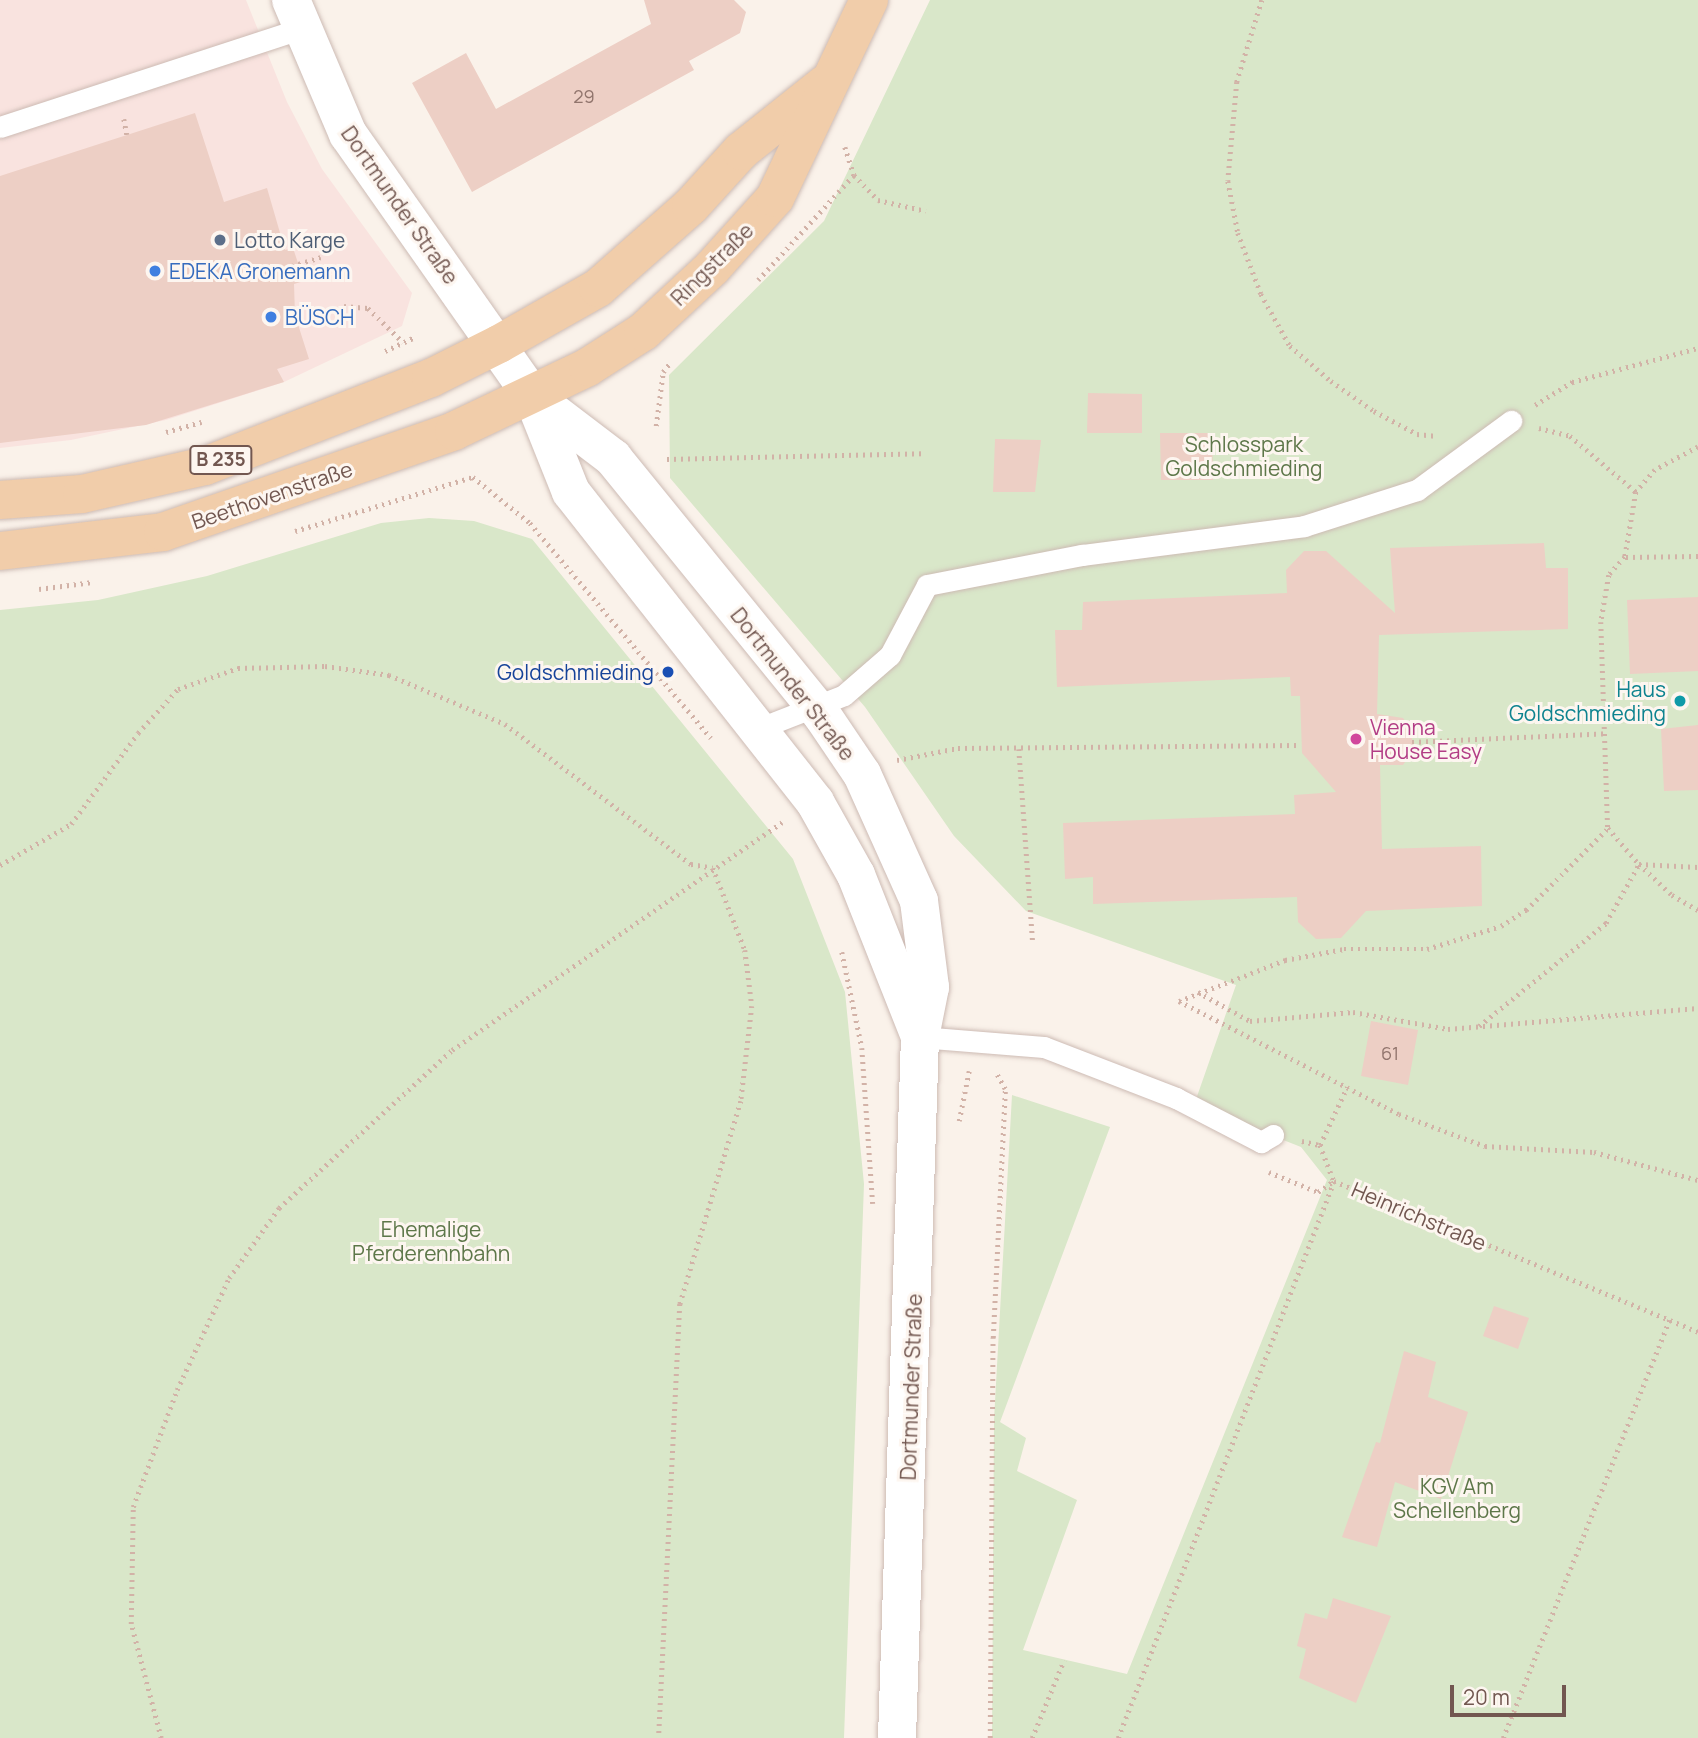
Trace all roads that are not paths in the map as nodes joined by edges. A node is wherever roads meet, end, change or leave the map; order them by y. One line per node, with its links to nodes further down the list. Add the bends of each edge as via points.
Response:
1 (869, 0): 3 (main road, Ringstraße / B 235)
2 (295, 15): 4 (lane); 5 (main road, Dortmunder Straße, via 355,144)
3 (832, 78): 5 (main road, Ringstraße / B 235, via 741,151 691,206 597,288); 6 (main road, Ringstraße / B 235, via 775,198 712,268 643,332)
4 (0, 127)
5 (499, 344): 6 (main road, Dortmunder Straße); 8 (main road, B 235, via 431,378 205,466 82,494)
6 (533, 397): 9 (main road, Beethovenstraße / B 235, via 311,484 163,532); 10 (main road, Dortmunder Straße, via 613,458); 11 (main road, Dortmunder Straße, via 571,492)
7 (1511, 421): 10 (lane, Dortmunder Straße, via 1417,490 1304,526 1082,555 927,585 890,654)
8 (0, 500)
9 (0, 551)
10 (818, 695): 11 (lane); 12 (main road, Dortmunder Straße, via 903,855 919,901 930,986)
11 (760, 728): 12 (main road, Dortmunder Straße, via 815,802 856,875)
12 (920, 1037): 13 (lane, via 1044,1047 1176,1098 1261,1142); 14 (main road, Dortmunder Straße)
13 (1273, 1135)
14 (897, 1738)

